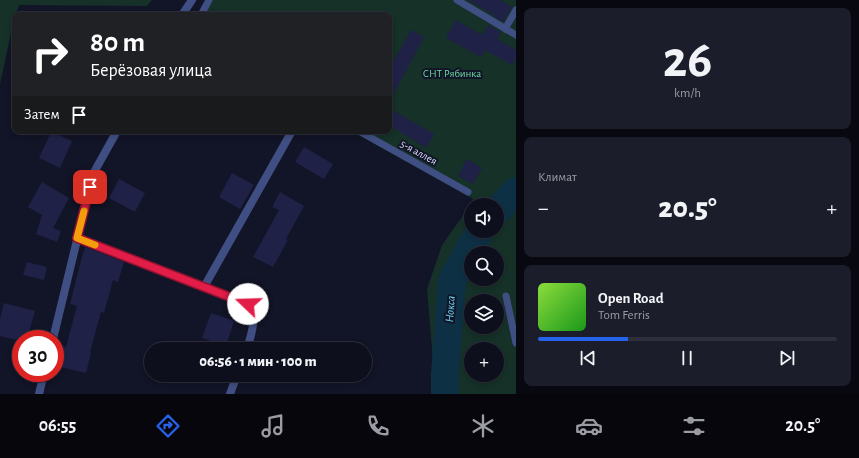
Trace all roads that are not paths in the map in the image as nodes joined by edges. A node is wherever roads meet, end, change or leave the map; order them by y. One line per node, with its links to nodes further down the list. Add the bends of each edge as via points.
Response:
1 (192, 0): 5 (street)
2 (209, 0): 6 (lane)
3 (457, 0): 7 (lane)
4 (516, 10): 7 (lane)
5 (184, 12)
6 (202, 12)
7 (505, 29): 8 (lane)
8 (516, 35)
9 (115, 134): 13 (street, via 92,174)
10 (290, 134): 14 (street)
11 (364, 134): 12 (lane, 5-я аллея)
12 (468, 192)
13 (77, 238): 14 (street); 16 (street)
14 (204, 287): 17 (street, via 248,304 252,313 253,328)
15 (506, 296): 18 (lane)
16 (55, 330)
17 (248, 342)
18 (516, 342)
19 (42, 382): 21 (street)
20 (234, 382): 22 (street)
21 (39, 394)
22 (230, 394)

